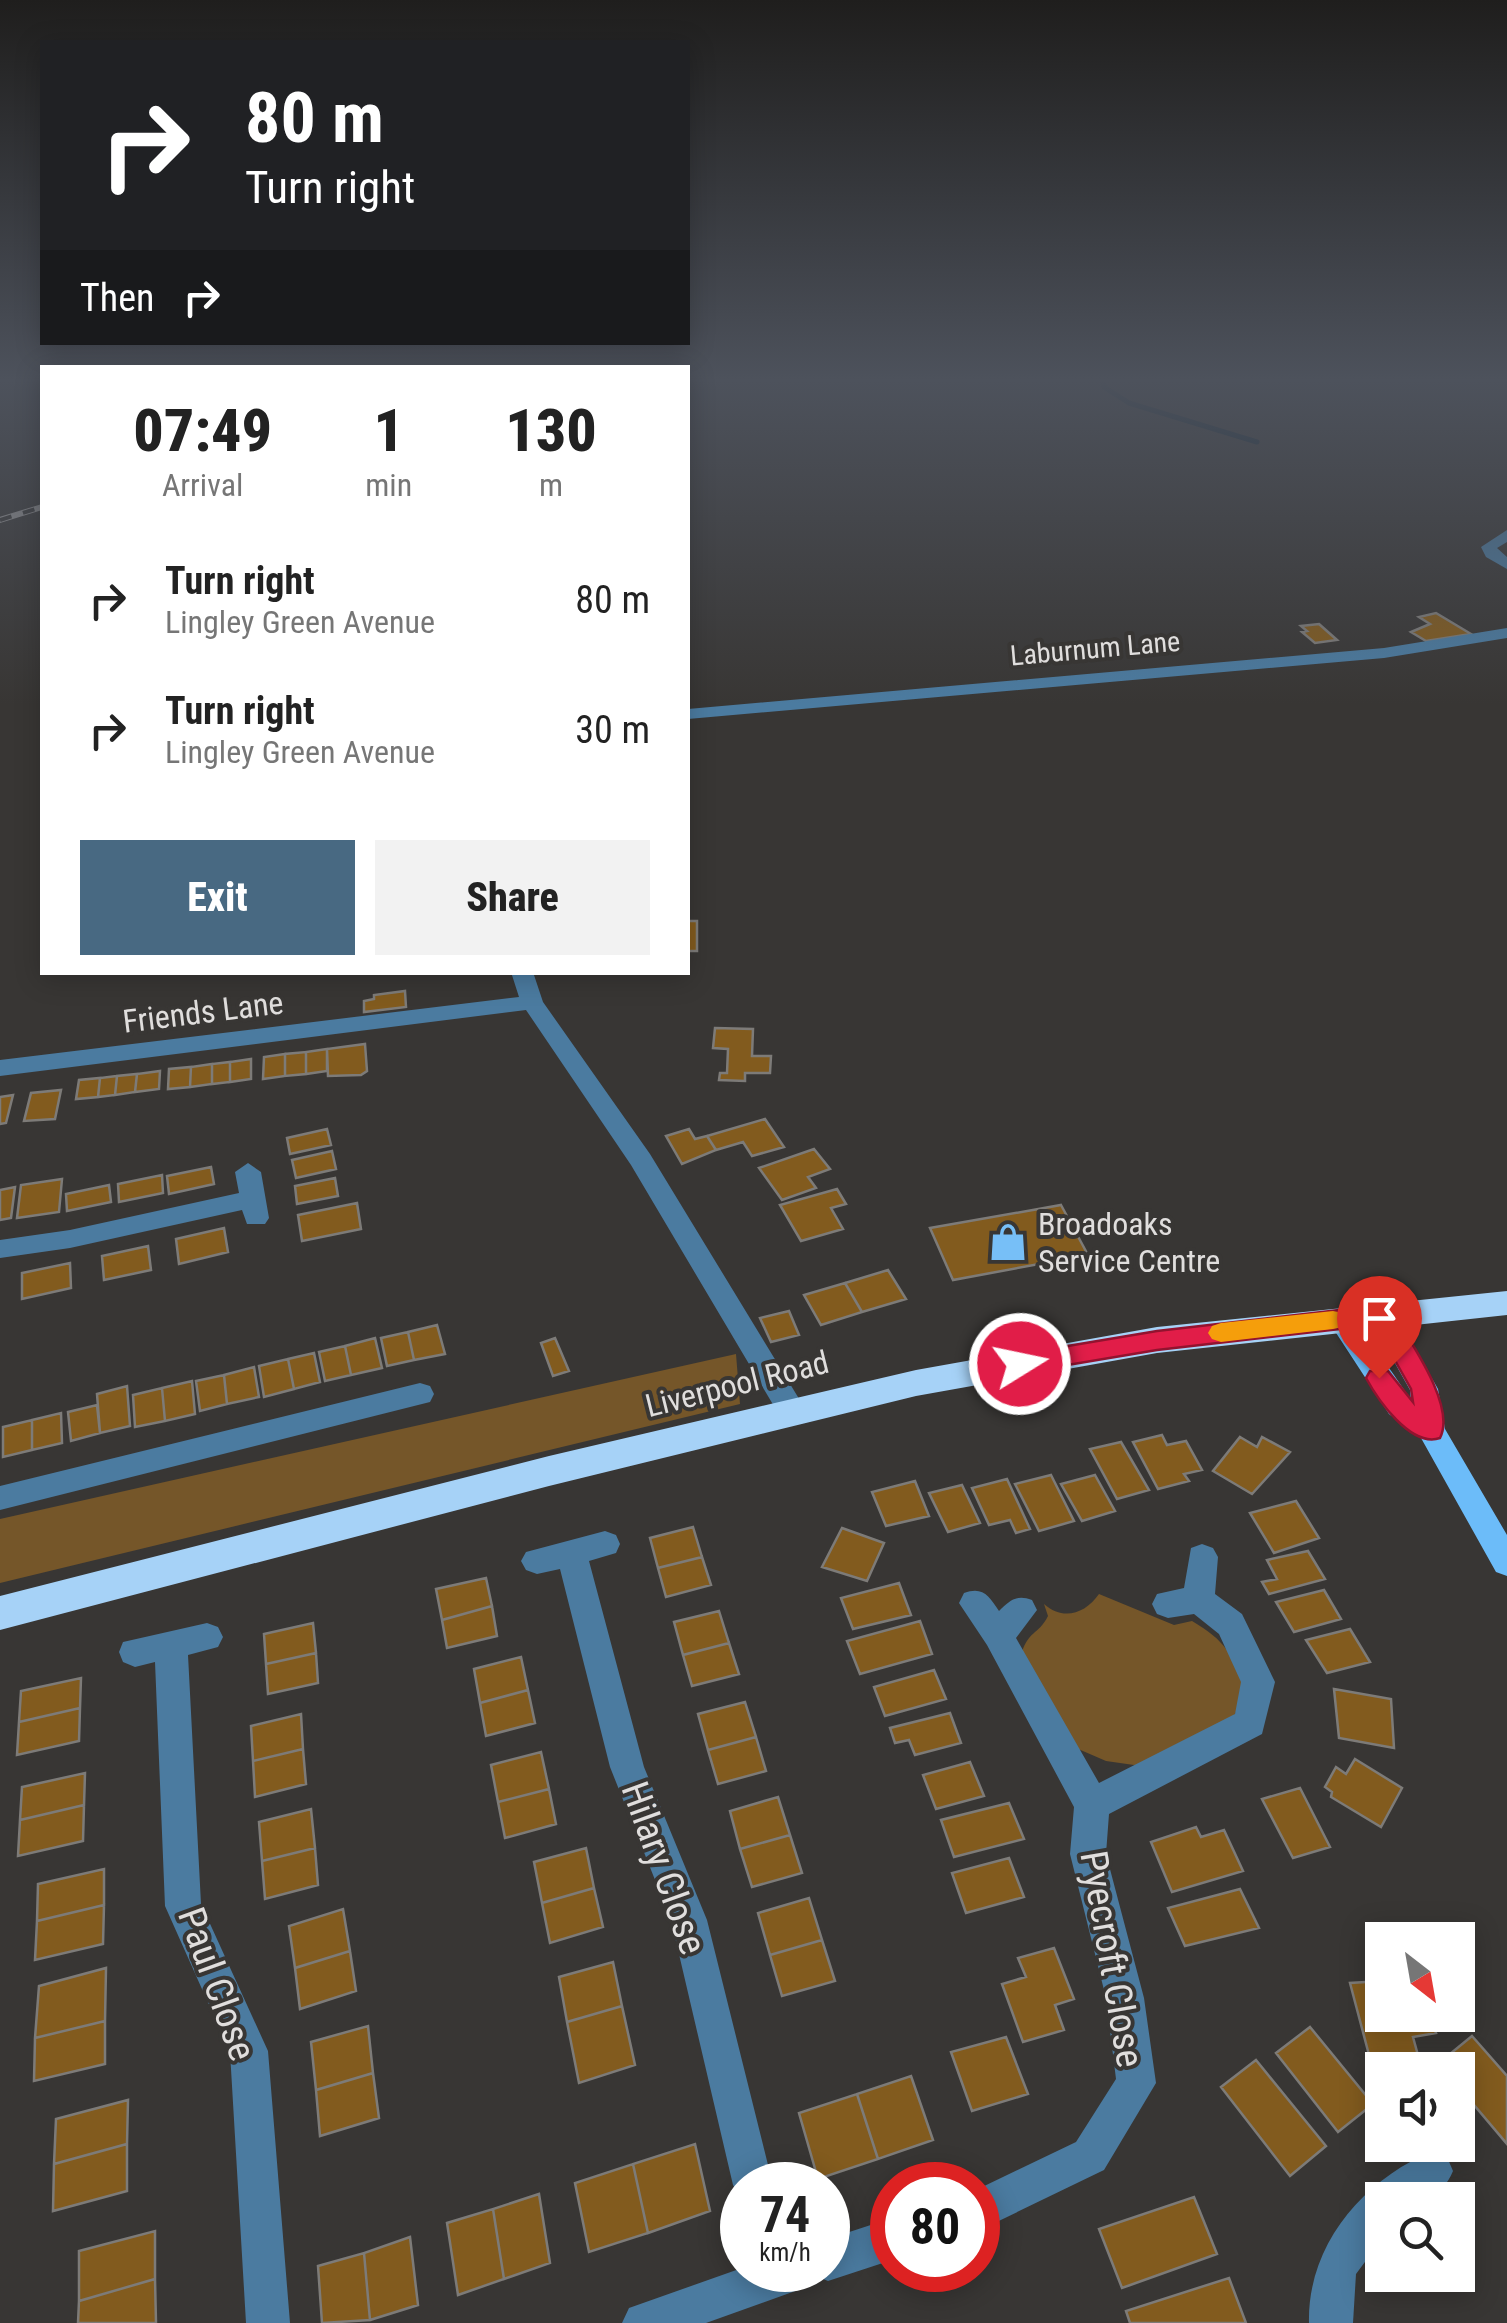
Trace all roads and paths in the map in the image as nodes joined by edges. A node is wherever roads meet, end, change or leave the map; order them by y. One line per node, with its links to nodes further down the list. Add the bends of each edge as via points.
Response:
1 (1507, 535): 2 (street, via 1489,547)
2 (1507, 564)
3 (1507, 634): 4 (street, Laburnum Lane, via 1384,653)
4 (690, 714)
5 (523, 975): 6 (street)
6 (532, 1002): 7 (street, Friends Lane); 14 (street, via 641,1160)
7 (0, 1068)
8 (248, 1172): 9 (street, via 254,1208)
9 (0, 1249)
10 (1507, 1302): 11 (highway, Liverpool Road)
11 (1382, 1315): 12 (highway, Liverpool Road); 15 (main road, via 1424,1389)
12 (1341, 1319): 14 (highway, Liverpool Road, via 1157,1340); 15 (main road, via 1400,1406)
13 (420, 1394): 16 (street)
14 (791, 1410): 21 (highway, Liverpool Road)
15 (1431, 1430): 19 (main road)
16 (0, 1498)
17 (571, 1552): 24 (street, Hilary Close, via 627,1766 689,1920)
18 (1202, 1557): 23 (street, Pyecroft Close, via 1184,1602 1231,1624 1258,1682 1250,1723)
19 (1507, 1563)
20 (974, 1603): 23 (street, Pyecroft Close, via 1009,1622 1023,1686)
21 (0, 1613)
22 (171, 1645): 30 (street, Paul Close, via 183,1906 249,2051)
23 (1092, 1805): 27 (street, Pyecroft Close, via 1088,1854 1126,1998 1136,2083 1090,2156)
24 (748, 2162)
25 (1433, 2171): 26 (street)
26 (1417, 2182)
27 (1000, 2199)
28 (1365, 2227): 32 (street, via 1339,2257)
29 (728, 2292): 31 (street)
30 (268, 2323)
31 (644, 2323)
32 (1331, 2323)

